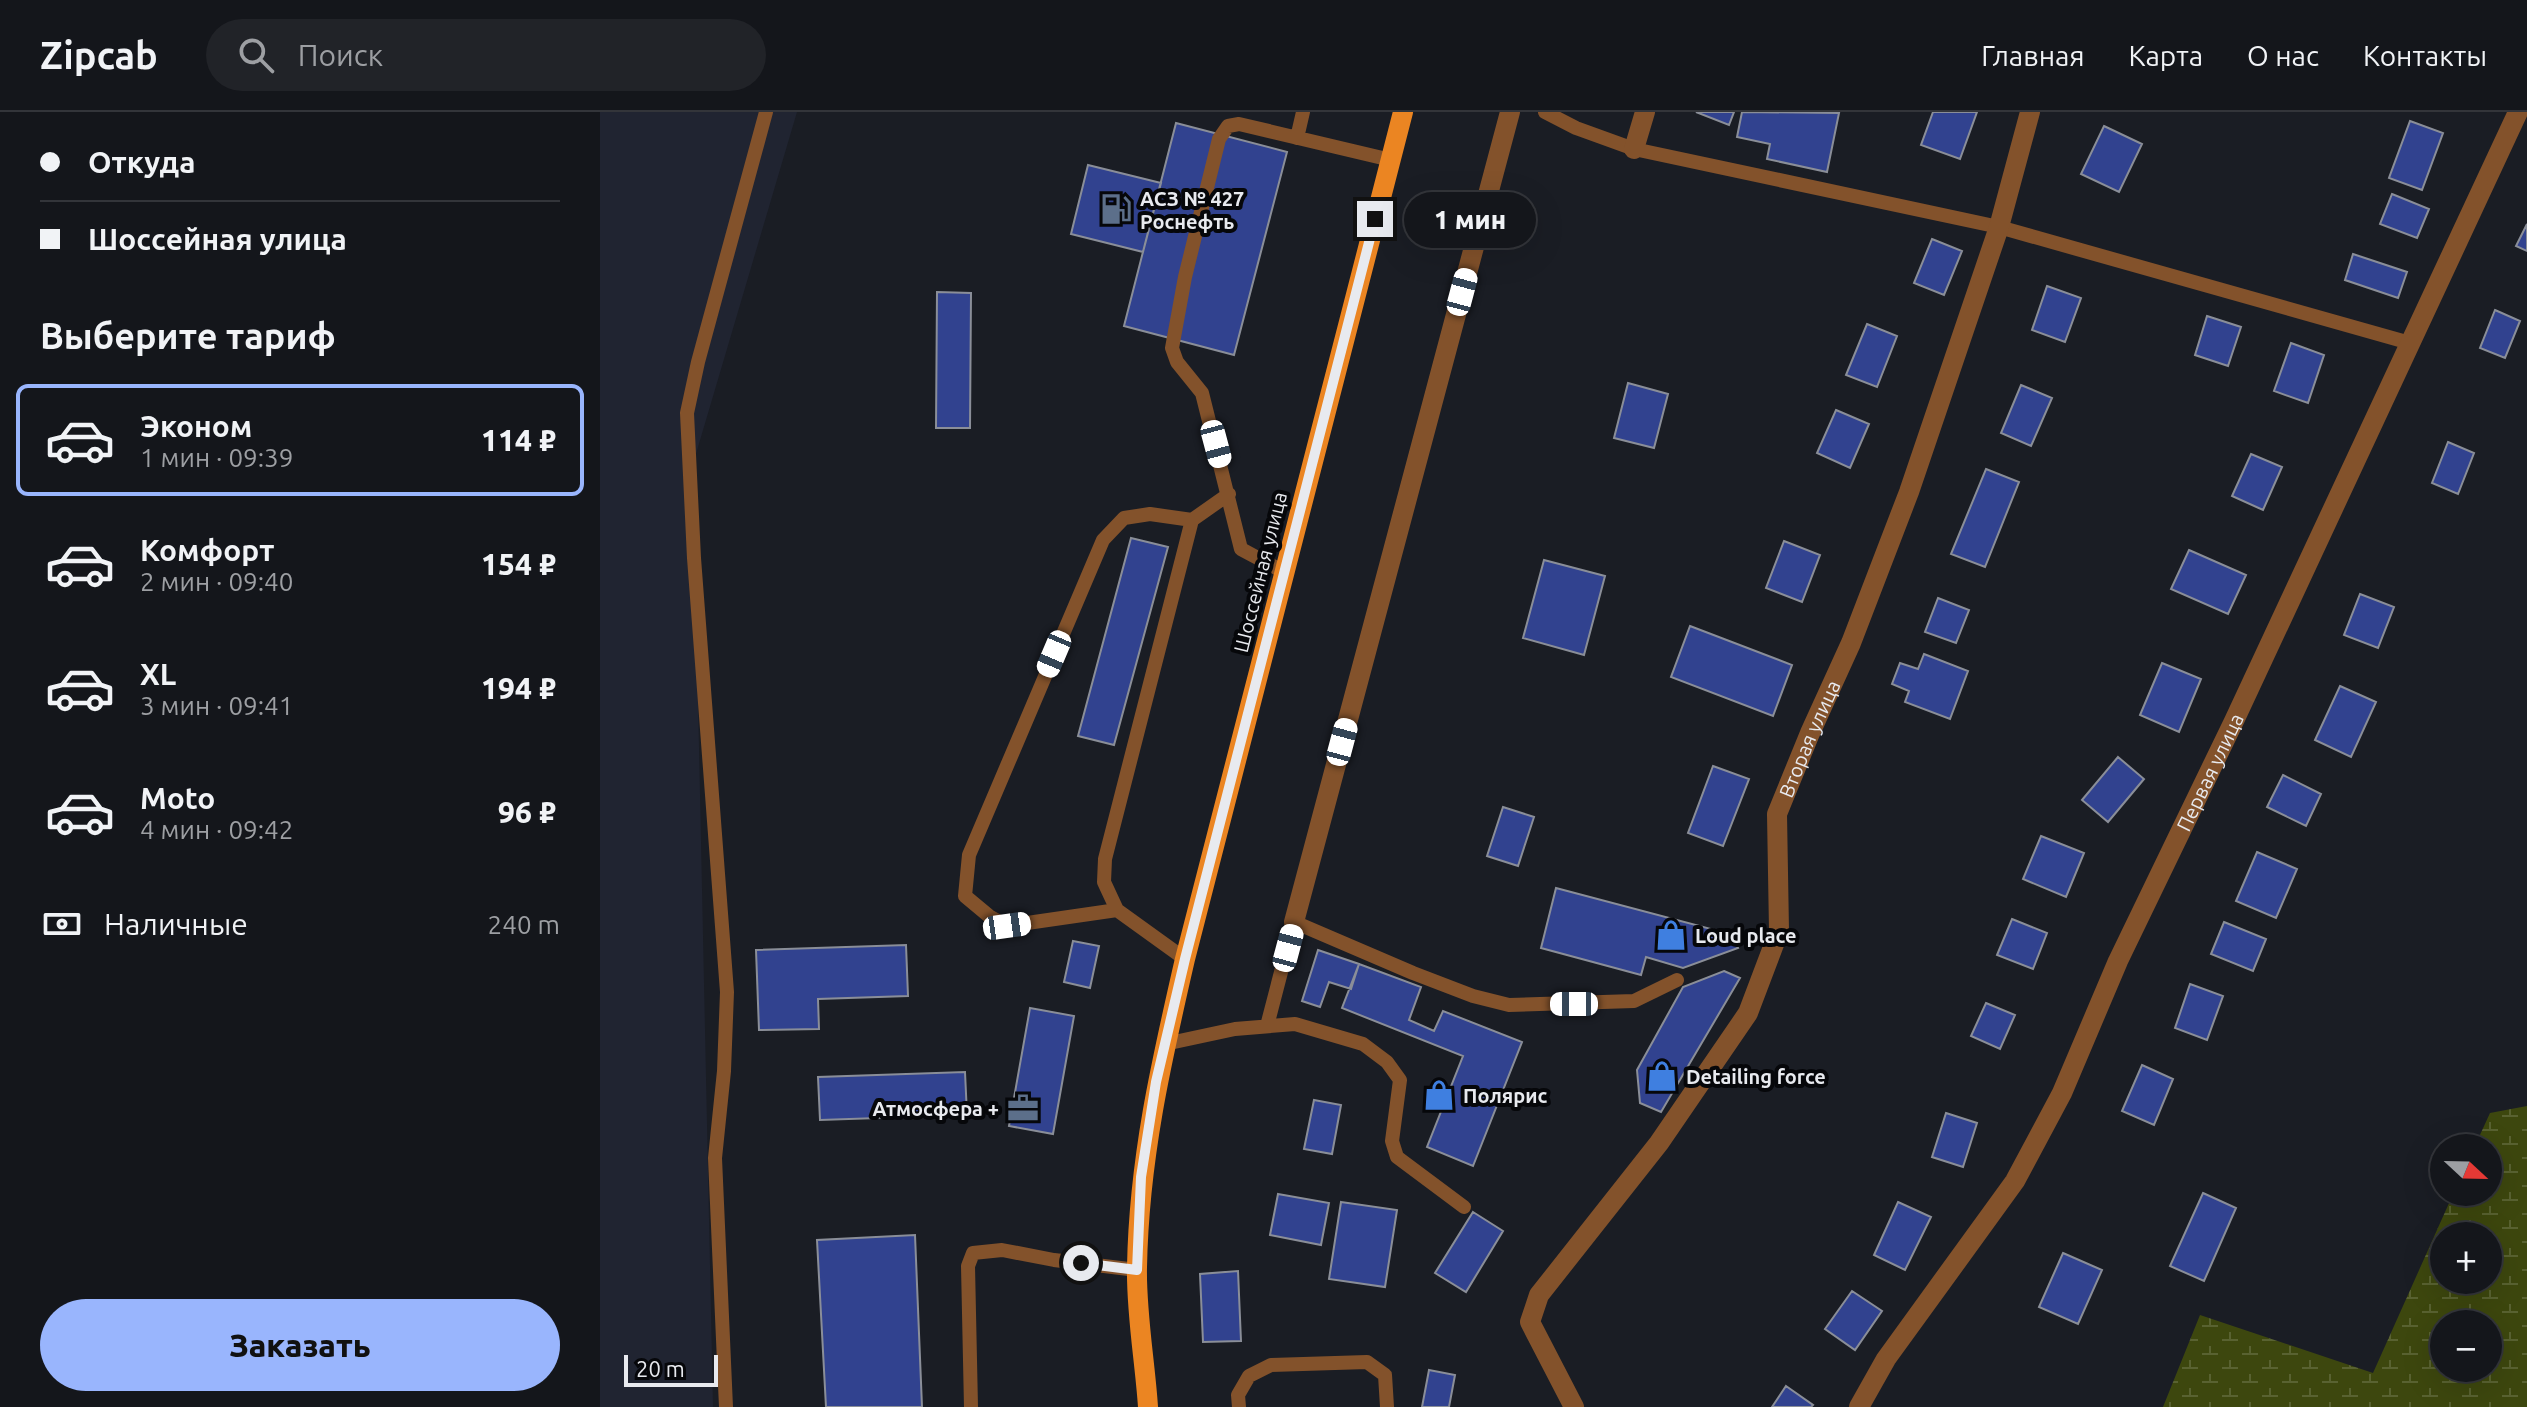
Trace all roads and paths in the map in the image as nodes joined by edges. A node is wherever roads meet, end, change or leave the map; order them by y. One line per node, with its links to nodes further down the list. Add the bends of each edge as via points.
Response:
1 (766, 112): 25 (lane, via 687,413 727,992 715,1158)
2 (1303, 112): 9 (lane)
3 (1403, 112): 11 (main road, Шоссейная улица)
4 (1510, 112): 18 (street)
5 (1545, 112): 10 (lane)
6 (1645, 112): 10 (street)
7 (2030, 112): 12 (street, Вторая улица)
8 (2518, 112): 13 (street, Первая улица)
9 (1297, 138): 11 (lane); 14 (lane, via 1239,124 1228,126 1219,139 1174,327 1172,348 1202,393)
10 (1634, 149): 12 (lane)
11 (1391, 160): 16 (main road, Шоссейная улица)
12 (1999, 227): 13 (lane); 30 (street, Вторая улица, via 1909,492 1777,814 1779,931 1748,1013 1659,1143 1539,1295 1530,1322)
13 (2410, 343): 31 (street, Первая улица, via 2118,961 2062,1093 2015,1181 1886,1359)
14 (1229, 494): 15 (lane); 16 (lane, via 1241,549)
15 (1192, 520): 17 (lane, via 1105,859 1104,882); 17 (lane, via 1150,514 1124,518 1103,540 969,855 965,896 1007,926)
16 (1284, 572): 19 (main road, Шоссейная улица)
17 (1117, 910): 19 (lane)
18 (1294, 922): 20 (lane, via 1413,973 1509,1005 1634,1001); 21 (lane)
19 (1185, 959): 22 (main road, Шоссейная улица)
20 (1677, 980)
21 (1267, 1026): 22 (lane); 23 (lane, via 1295,1024 1323,1032 1363,1044 1387,1062 1400,1080 1392,1141 1397,1157)
22 (1165, 1044): 24 (main road, Шоссейная улица, via 1141,1177)
23 (1464, 1207)
24 (1137, 1270): 26 (lane, via 1002,1250 973,1253 968,1266); 27 (main road, Шоссейная улица)
25 (726, 1407)
26 (971, 1407)
27 (1148, 1407)
28 (1239, 1407): 29 (lane, via 1238,1395 1249,1376 1271,1365 1367,1362 1385,1375)
29 (1387, 1407)
30 (1574, 1407)
31 (1859, 1407)

